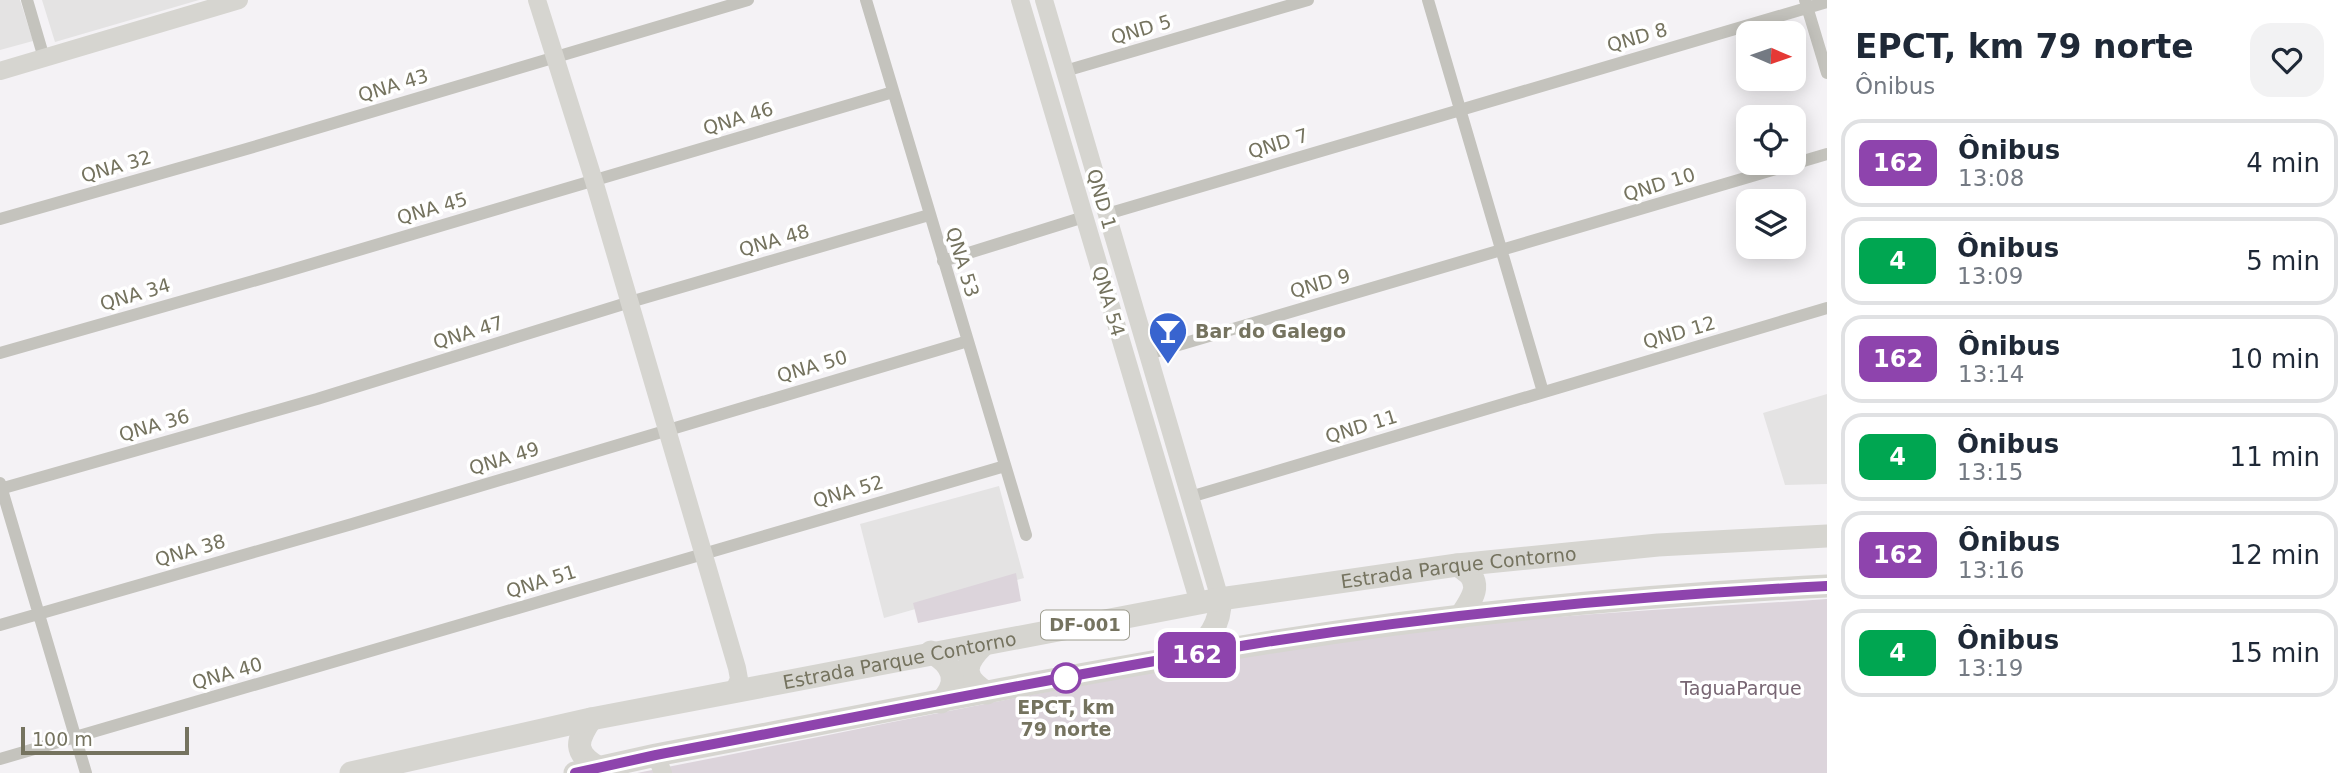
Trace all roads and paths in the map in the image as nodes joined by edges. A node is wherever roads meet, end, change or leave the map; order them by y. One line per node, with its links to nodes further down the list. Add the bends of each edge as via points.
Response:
1 (27, 0): 13 (street)
2 (239, 0): 13 (main road)
3 (537, 0): 12 (main road)
4 (748, 0): 12 (street, QNA 43)
5 (866, 0): 17 (street, QNA 53)
6 (1020, 0): 20 (main road, QNA 54)
7 (1044, 0): 15 (main road, QND 1)
8 (1308, 0): 15 (street, QND 5)
9 (1427, 0): 18 (street)
10 (1806, 4): 11 (street, QND 8); 16 (street); 18 (street, QND 8)
11 (1825, 5)
12 (554, 57): 21 (street, QNA 43); 25 (main road)
13 (44, 58): 14 (main road)
14 (0, 71)
15 (1065, 71): 19 (main road, QND 1)
16 (1827, 73)
17 (893, 92): 25 (street, QNA 46); 27 (street, QNA 53)
18 (1460, 109): 26 (street, QND 7); 30 (street)
19 (1083, 131): 20 (main road, via 1074,138); 23 (main road, QND 1)
20 (1060, 135): 24 (main road, QNA 54)
21 (243, 150): 29 (street, QNA 32)
22 (1827, 154): 30 (street, QND 10)
23 (1090, 156): 24 (main road, via 1077,154); 26 (main road, QND 1)
24 (1068, 162): 28 (main road, QNA 54)
25 (594, 181): 32 (street, QNA 45); 33 (main road)
26 (1107, 214): 37 (main road, QND 1)
27 (929, 215): 31 (street, QNA 53); 33 (street, QNA 48)
28 (1084, 217): 31 (street); 48 (main road, QNA 54)
29 (0, 219)
30 (1503, 250): 37 (street, QND 9); 38 (street)
31 (943, 261): 35 (street, QNA 53)
32 (281, 273): 36 (street, QNA 34)
33 (630, 302): 39 (street, QNA 47); 40 (main road)
34 (1827, 308): 38 (street, QND 12)
35 (968, 341): 40 (street, QNA 50); 41 (street, QNA 53)
36 (0, 353)
37 (1148, 354): 43 (main road, QND 1)
38 (1543, 392): 43 (street, QND 11)
39 (317, 399): 42 (street, QNA 36)
40 (667, 429): 44 (street, QNA 49); 49 (main road)
41 (1004, 466): 45 (street, QNA 53); 49 (street, QNA 52)
42 (1, 487): 53 (street)
43 (1190, 497): 47 (main road, QND 1)
44 (352, 524): 53 (street, QNA 38)
45 (1026, 535)
46 (1827, 536): 50 (highway, Estrada Parque Contorno / DF-001, via 1658,545)
47 (1202, 539): 48 (main road, via 1199,545); 52 (main road, QND 1)
48 (1182, 544): 52 (main road, QNA 54)
49 (703, 553): 57 (street, QNA 51); 60 (main road)
50 (1457, 565): 52 (highway, Estrada Parque Contorno / DF-001); 54 (highway, via 1470,573 1475,584)
51 (1827, 586): 54 (highway, DF-001, via 1734,590)
52 (1210, 601): 56 (highway, Estrada Parque Contorno / DF-001); 59 (highway, via 1220,610 1216,625)
53 (39, 613): 55 (street, QNA 38); 66 (street)
54 (1460, 617): 59 (highway, DF-001)
55 (0, 625)
56 (983, 645): 58 (highway, Estrada Parque Contorno / DF-001); 63 (highway, via 968,667 972,682)
57 (390, 646): 66 (street, QNA 40)
58 (931, 652): 61 (highway, Estrada Parque Contorno / DF-001); 64 (highway, via 944,661 952,678 951,690)
59 (1190, 656): 63 (highway, DF-001)
60 (737, 668): 61 (main road); 62 (main road, via 739,679)
61 (758, 686): 62 (highway, Estrada Parque Contorno / DF-001)
62 (733, 692): 65 (highway, Estrada Parque Contorno / DF-001)
63 (987, 693): 64 (highway, DF-001)
64 (941, 702): 68 (highway, DF-001)
65 (591, 719): 69 (highway, via 580,735 580,750 584,759); 71 (highway, Estrada Parque Contorno / DF-001)
66 (75, 738): 67 (street, QNA 40); 70 (street)
67 (0, 759)
68 (660, 764): 69 (highway, DF-001)
69 (599, 768): 72 (highway, DF-001)
70 (86, 773)
71 (351, 773)
72 (575, 773)

